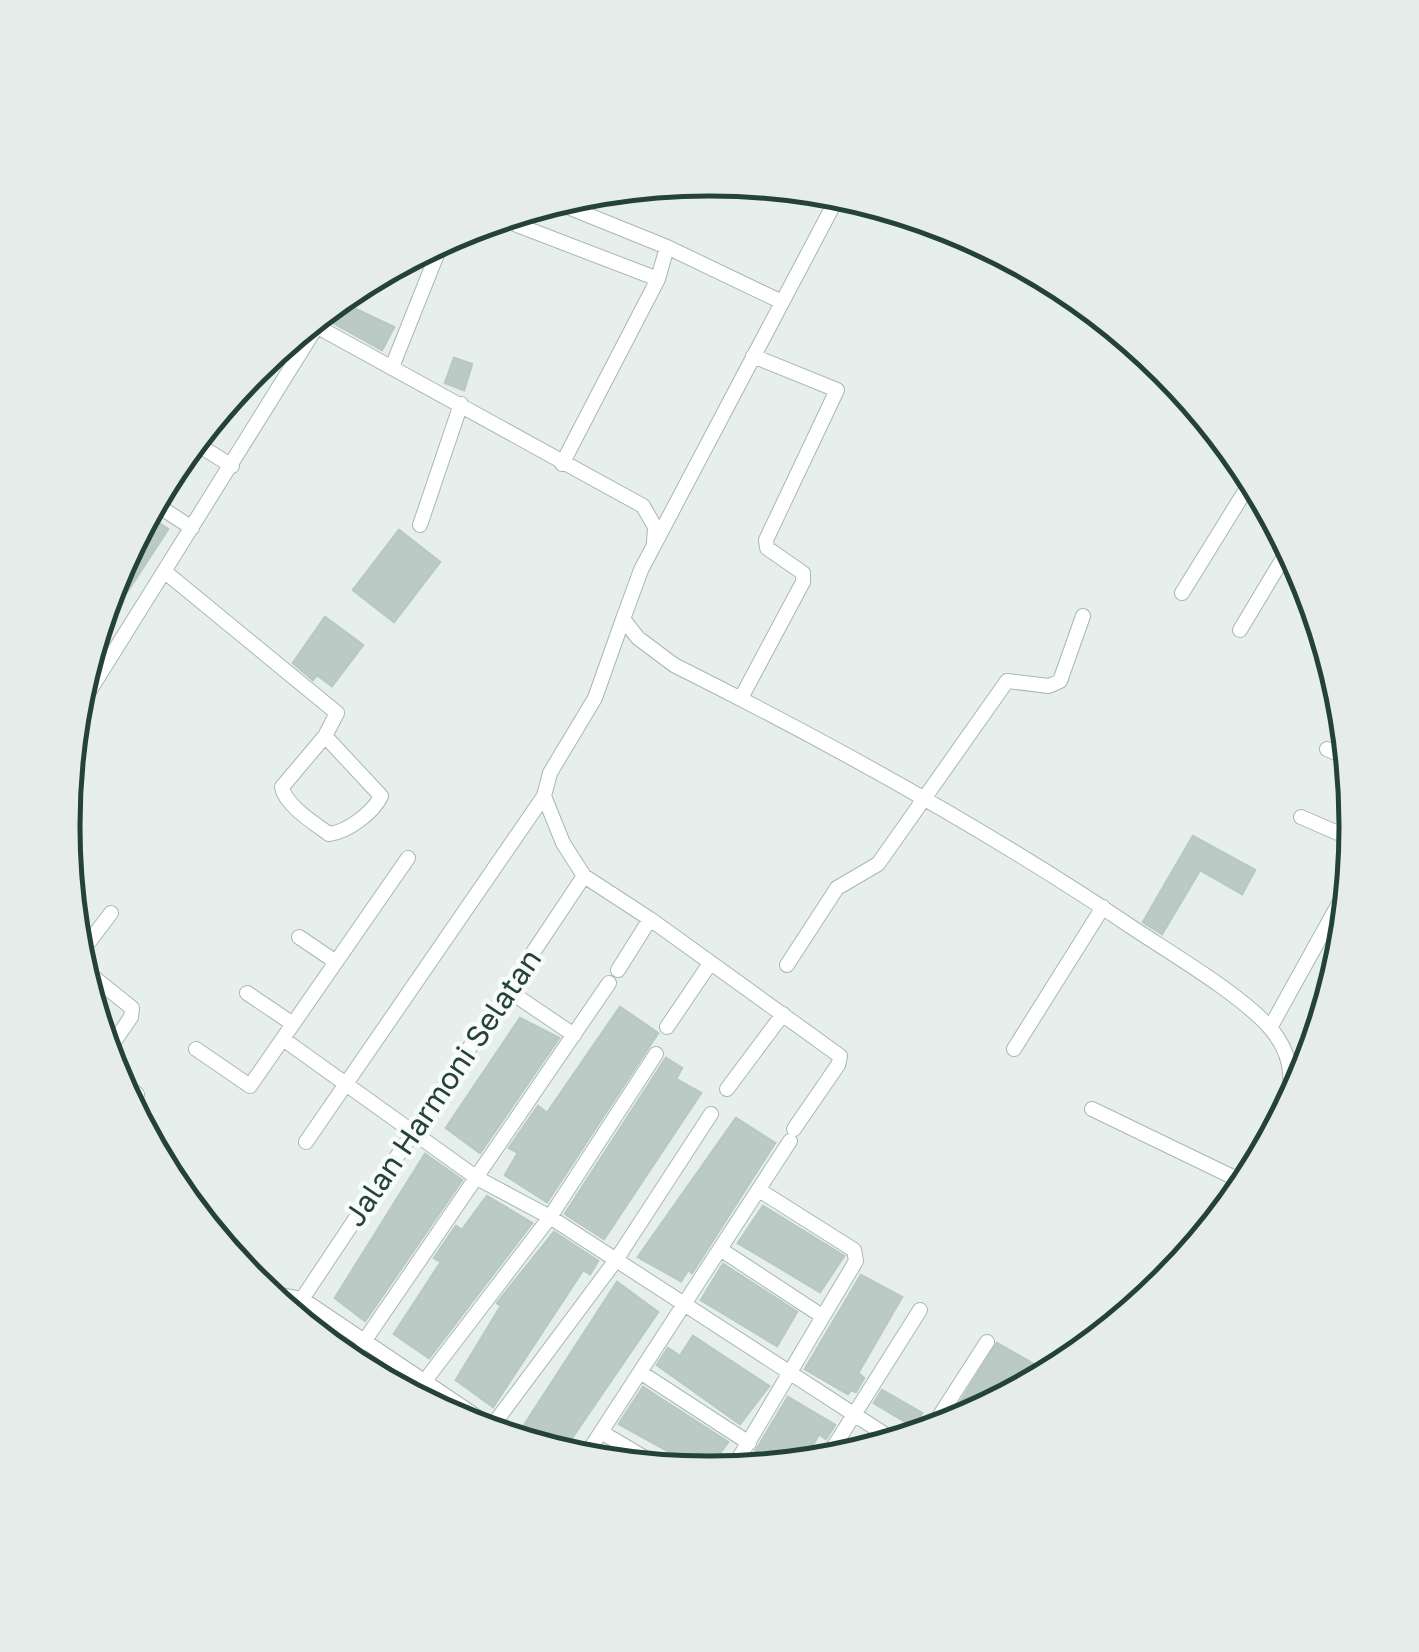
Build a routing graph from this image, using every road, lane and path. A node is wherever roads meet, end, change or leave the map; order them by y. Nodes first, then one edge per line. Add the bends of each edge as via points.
1 (831, 209) edge
2 (578, 211) edge
3 (519, 226) edge
4 (668, 247) junction
5 (435, 259) edge
6 (658, 279) junction
7 (782, 302) junction
8 (323, 330) edge
9 (305, 344) edge
10 (753, 356) junction
11 (392, 366) junction
12 (461, 404) junction
13 (205, 449) edge
14 (562, 464) junction
15 (232, 466) junction
16 (1244, 493) edge
17 (165, 510) edge
18 (420, 525) dead end
19 (192, 528) junction
20 (653, 547) junction
21 (1281, 563) edge
22 (164, 571) junction
23 (1182, 594) dead end
24 (1082, 616) dead end
25 (623, 619) junction
26 (1240, 630) dead end
27 (98, 678) edge
28 (740, 698) junction
29 (325, 736) junction
30 (1327, 749) dead end
31 (1335, 753) edge
32 (544, 796) junction
33 (928, 796) junction
34 (1301, 818) dead end
35 (1339, 834) edge
36 (408, 858) dead end
37 (584, 876) junction
38 (1102, 907) junction
39 (111, 912) dead end
40 (1333, 914) edge
41 (650, 918) junction
42 (299, 937) dead end
43 (90, 940) edge
44 (336, 962) junction
45 (709, 965) junction
46 (787, 965) dead end
47 (99, 982) edge
48 (509, 991) junction
49 (247, 993) dead end
50 (783, 1014) junction
51 (293, 1024) junction
52 (667, 1027) dead end
53 (1270, 1028) junction
54 (574, 1035) junction
55 (117, 1038) edge
56 (283, 1039) junction
57 (196, 1048) dead end
58 (1014, 1049) dead end
59 (656, 1054) dead end
60 (1291, 1062) joint
61 (1291, 1067) edge
62 (347, 1084) junction
63 (728, 1090) dead end
64 (1092, 1110) dead end
65 (710, 1114) dead end
66 (412, 1131) junction
67 (306, 1142) dead end
68 (477, 1178) junction
69 (1232, 1178) edge
70 (759, 1190) junction
71 (550, 1217) junction
72 (720, 1249) junction
73 (616, 1260) junction
74 (292, 1297) edge
75 (302, 1299) junction
76 (684, 1304) junction
77 (920, 1310) dead end
78 (822, 1316) junction
79 (363, 1342) junction
80 (988, 1342) dead end
81 (640, 1372) junction
82 (790, 1373) junction
83 (424, 1382) junction
84 (449, 1399) edge
85 (943, 1411) edge
86 (852, 1418) junction
87 (498, 1419) edge
88 (601, 1432) junction
89 (879, 1432) edge
90 (837, 1442) edge
91 (593, 1444) edge
92 (749, 1444) junction
93 (632, 1451) edge
94 (742, 1454) edge

1 - 7 street
2 - 4 street
3 - 6 street
4 - 6 street
4 - 7 street
5 - 11 street
6 - 14 street
7 - 10 street
8 - 11 street
9 - 15 street
10 - 20 street
10 - 28 street via 837,390 766,540 767,548 802,573 803,582
11 - 12 street
12 - 14 street
12 - 18 street
13 - 15 street
14 - 20 street via 643,506 654,528
15 - 19 street
16 - 23 street
17 - 19 street
19 - 22 street
20 - 25 street
21 - 26 street
22 - 27 street
22 - 29 street via 337,713
24 - 33 street via 1060,681 1007,681
25 - 28 street via 654,652
25 - 32 street via 595,698 550,773
28 - 33 street
29 - 29 street via 286,778 283,794 329,834 340,833 381,796
30 - 31 street
32 - 37 street
32 - 62 street
33 - 38 street
33 - 46 street via 878,864 837,888
34 - 35 street
36 - 44 street
37 - 41 street
37 - 48 street, Jalan Harmoni Selatan
38 - 53 street
38 - 58 street
39 - 43 street
40 - 53 street
41 - 45 street
41 - 54 street
42 - 44 street
44 - 51 street
45 - 50 street
45 - 52 street
47 - 55 street via 132,1008
48 - 54 street
48 - 66 street, Jalan Harmoni Selatan
49 - 51 street
50 - 63 street
50 - 70 street via 840,1056
51 - 56 street
53 - 60 street
54 - 68 street
56 - 57 street via 250,1086
56 - 62 street
59 - 71 street
60 - 61 street
62 - 66 street
62 - 67 street
64 - 69 street
65 - 73 street
66 - 68 street
66 - 75 street, Jalan Harmoni Selatan
68 - 71 street
68 - 79 street
70 - 72 street
70 - 78 street via 854,1250 854,1266
71 - 73 street
71 - 83 street
72 - 76 street
72 - 78 street
73 - 76 street
73 - 87 street
74 - 75 street
75 - 79 street
76 - 81 street
76 - 82 street
77 - 86 street
78 - 82 street
79 - 83 street
80 - 85 street
81 - 88 street
81 - 92 street
82 - 86 street
82 - 92 street
83 - 84 street
86 - 89 street
86 - 90 street
88 - 91 street
88 - 93 street
92 - 94 street

